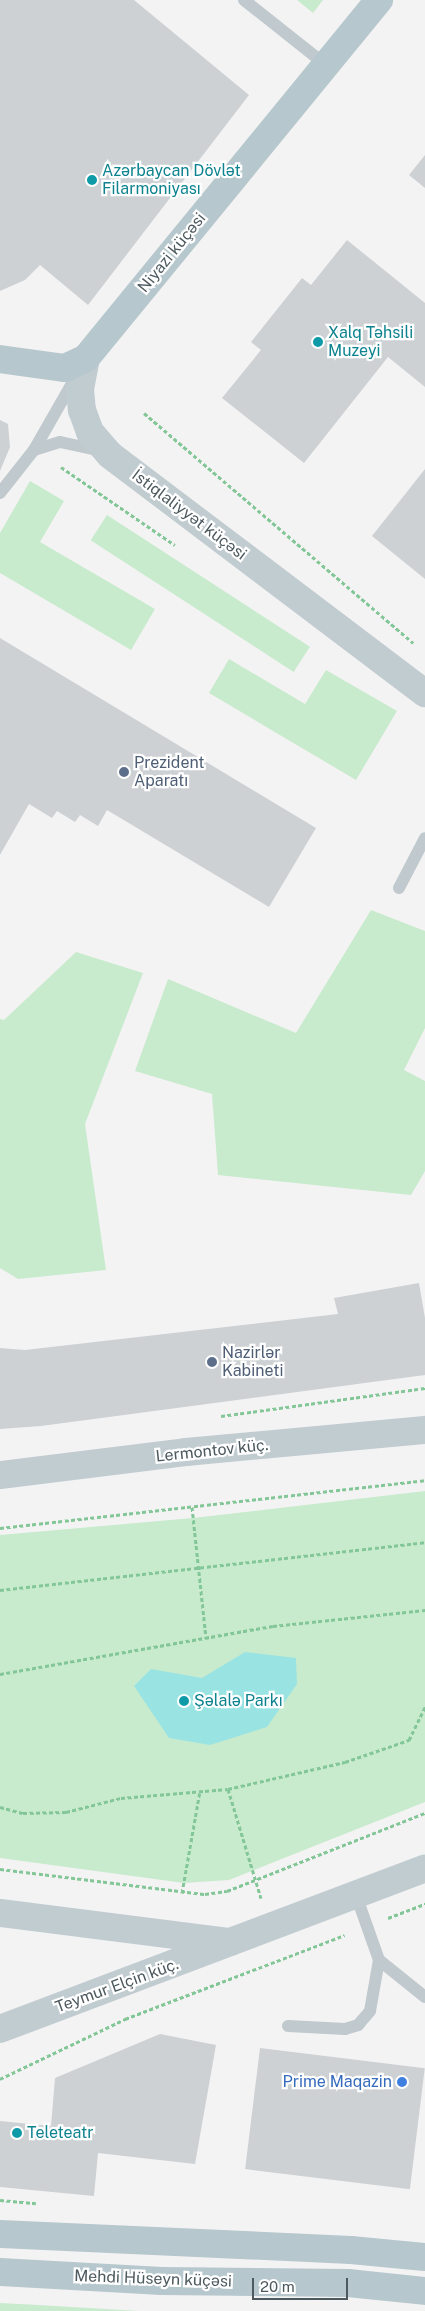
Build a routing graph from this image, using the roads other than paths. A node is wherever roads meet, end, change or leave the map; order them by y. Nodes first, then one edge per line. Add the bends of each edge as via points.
1 (244, 0) edge
2 (378, 0) edge
3 (326, 65) junction
4 (86, 358) junction
5 (0, 359) edge
6 (34, 450) junction
7 (110, 455) junction
8 (0, 493) edge
9 (422, 686) edge
10 (425, 838) edge
11 (399, 888) dead end
12 (425, 1430) edge
13 (0, 1475) edge
14 (425, 1868) edge
15 (356, 1895) junction
16 (0, 1913) edge
17 (234, 1942) junction
18 (379, 1960) junction
19 (425, 1997) edge
20 (288, 2026) dead end
21 (0, 2029) edge
22 (0, 2234) edge
23 (425, 2257) edge
24 (0, 2272) edge
25 (425, 2291) edge

1 - 3 lane
2 - 3 main road, Niyazi küçəsi
3 - 4 main road, Niyazi küçəsi
4 - 5 main road via 65,368
4 - 6 lane, Niyazi küçəsi
4 - 7 main road, İstiqlaliyyət küçəsi via 80,389 82,410 90,432
6 - 7 lane via 60,442 83,445
6 - 8 lane, Niyazi küçəsi
7 - 9 main road, İstiqlaliyyət küçəsi
10 - 11 lane
12 - 13 main road, Lermontov küç. via 186,1452
14 - 15 main road
15 - 17 main road, Teymur Elçin küç.
15 - 18 lane
16 - 17 main road
17 - 21 main road, Teymur Elçin küç.
18 - 19 lane
18 - 20 lane via 370,2011 358,2025 345,2029
22 - 23 main road via 350,2250
24 - 25 main road, Mehdi Hüseyn küçəsi via 162,2281 348,2283

